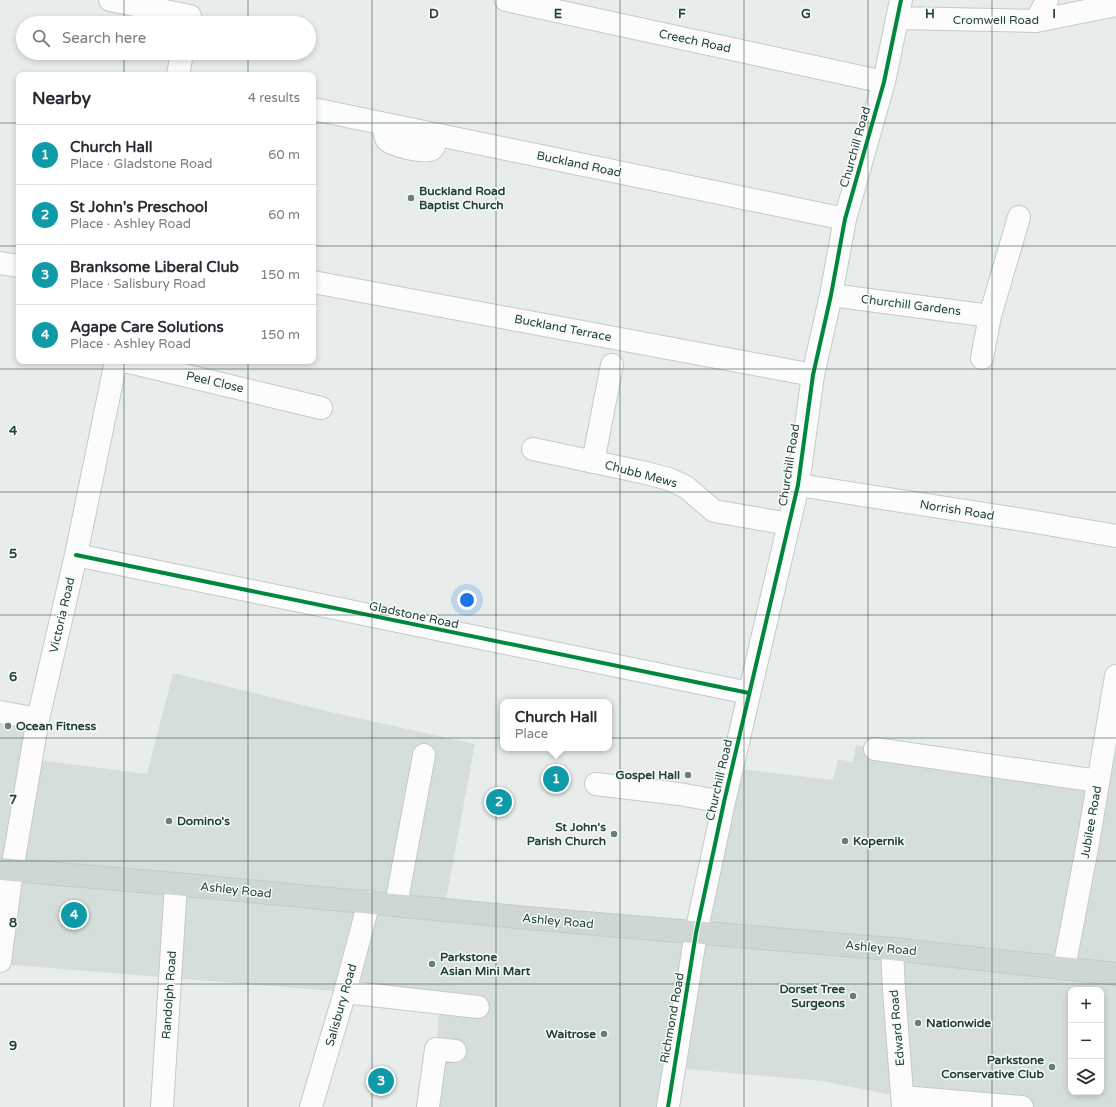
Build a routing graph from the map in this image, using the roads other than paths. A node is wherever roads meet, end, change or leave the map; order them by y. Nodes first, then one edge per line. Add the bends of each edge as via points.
1 (110, 0) edge
2 (506, 0) edge
3 (1047, 0) edge
4 (1116, 5) edge
5 (899, 9) edge
6 (190, 13) edge
7 (1036, 22) junction
8 (181, 60) edge
9 (179, 72) edge
10 (884, 82) junction
11 (316, 111) edge
12 (1019, 217) dead end
13 (845, 219) junction
14 (0, 263) edge
15 (16, 266) edge
16 (316, 283) edge
17 (831, 295) junction
18 (990, 316) junction
19 (982, 358) dead end
20 (115, 364) edge
21 (139, 364) edge
22 (612, 365) dead end
23 (812, 375) junction
24 (311, 400) dead end
25 (533, 449) dead end
26 (593, 462) junction
27 (798, 485) junction
28 (789, 524) junction
29 (1116, 536) edge
30 (76, 555) junction
31 (1116, 676) edge
32 (749, 693) junction
33 (0, 712) edge
34 (38, 719) junction
35 (875, 749) dead end
36 (424, 754) dead end
37 (1098, 781) junction
38 (596, 784) dead end
39 (724, 802) junction
40 (6, 870) edge
41 (176, 884) junction
42 (369, 902) junction
43 (396, 905) junction
44 (696, 933) junction
45 (892, 949) junction
46 (0, 961) edge
47 (1064, 968) junction
48 (1116, 974) edge
49 (345, 992) junction
50 (478, 1007) dead end
51 (455, 1051) dead end
52 (903, 1102) edge
53 (162, 1107) edge
54 (311, 1107) edge
55 (428, 1107) edge
56 (668, 1107) edge
57 (1022, 1107) edge

1 - 6 street
2 - 10 street, Creech Road
3 - 7 street
4 - 7 street, Cromwell Road
5 - 7 street, Cromwell Road
5 - 10 street, Churchill Road
8 - 9 street
10 - 13 street, Churchill Road
11 - 13 street, Buckland Road
12 - 18 street
13 - 17 street, Churchill Road
14 - 15 street
16 - 23 street, Buckland Terrace
17 - 18 street, Churchill Gardens
17 - 23 street, Churchill Road
18 - 19 street
20 - 30 street, Victoria Road
21 - 24 street, Peel Close
22 - 26 street
23 - 27 street, Churchill Road
25 - 26 street, Chubb Mews
26 - 28 street, Chubb Mews via 668,479 686,486 714,511
27 - 28 street, Churchill Road
27 - 29 street, Norrish Road
28 - 32 street, Churchill Road
30 - 32 street, Gladstone Road
30 - 34 street, Victoria Road
31 - 37 street, Jubilee Road
32 - 39 street, Churchill Road
33 - 34 street
34 - 40 street, Victoria Road
35 - 37 street
36 - 43 street
37 - 47 street, Jubilee Road
38 - 39 street
39 - 44 street, Churchill Road
40 - 41 main road, Ashley Road
40 - 46 street, Victoria Road
41 - 42 main road, Ashley Road
41 - 53 street, Randolph Road
42 - 43 main road, Ashley Road
42 - 49 street, Salisbury Road
43 - 44 main road, Ashley Road
44 - 45 main road, Ashley Road
44 - 56 street, Richmond Road
45 - 47 main road, Ashley Road
45 - 52 street, Edward Road
47 - 48 main road, Ashley Road
49 - 50 street
49 - 54 street, Salisbury Road
51 - 55 street via 436,1049
52 - 57 street

